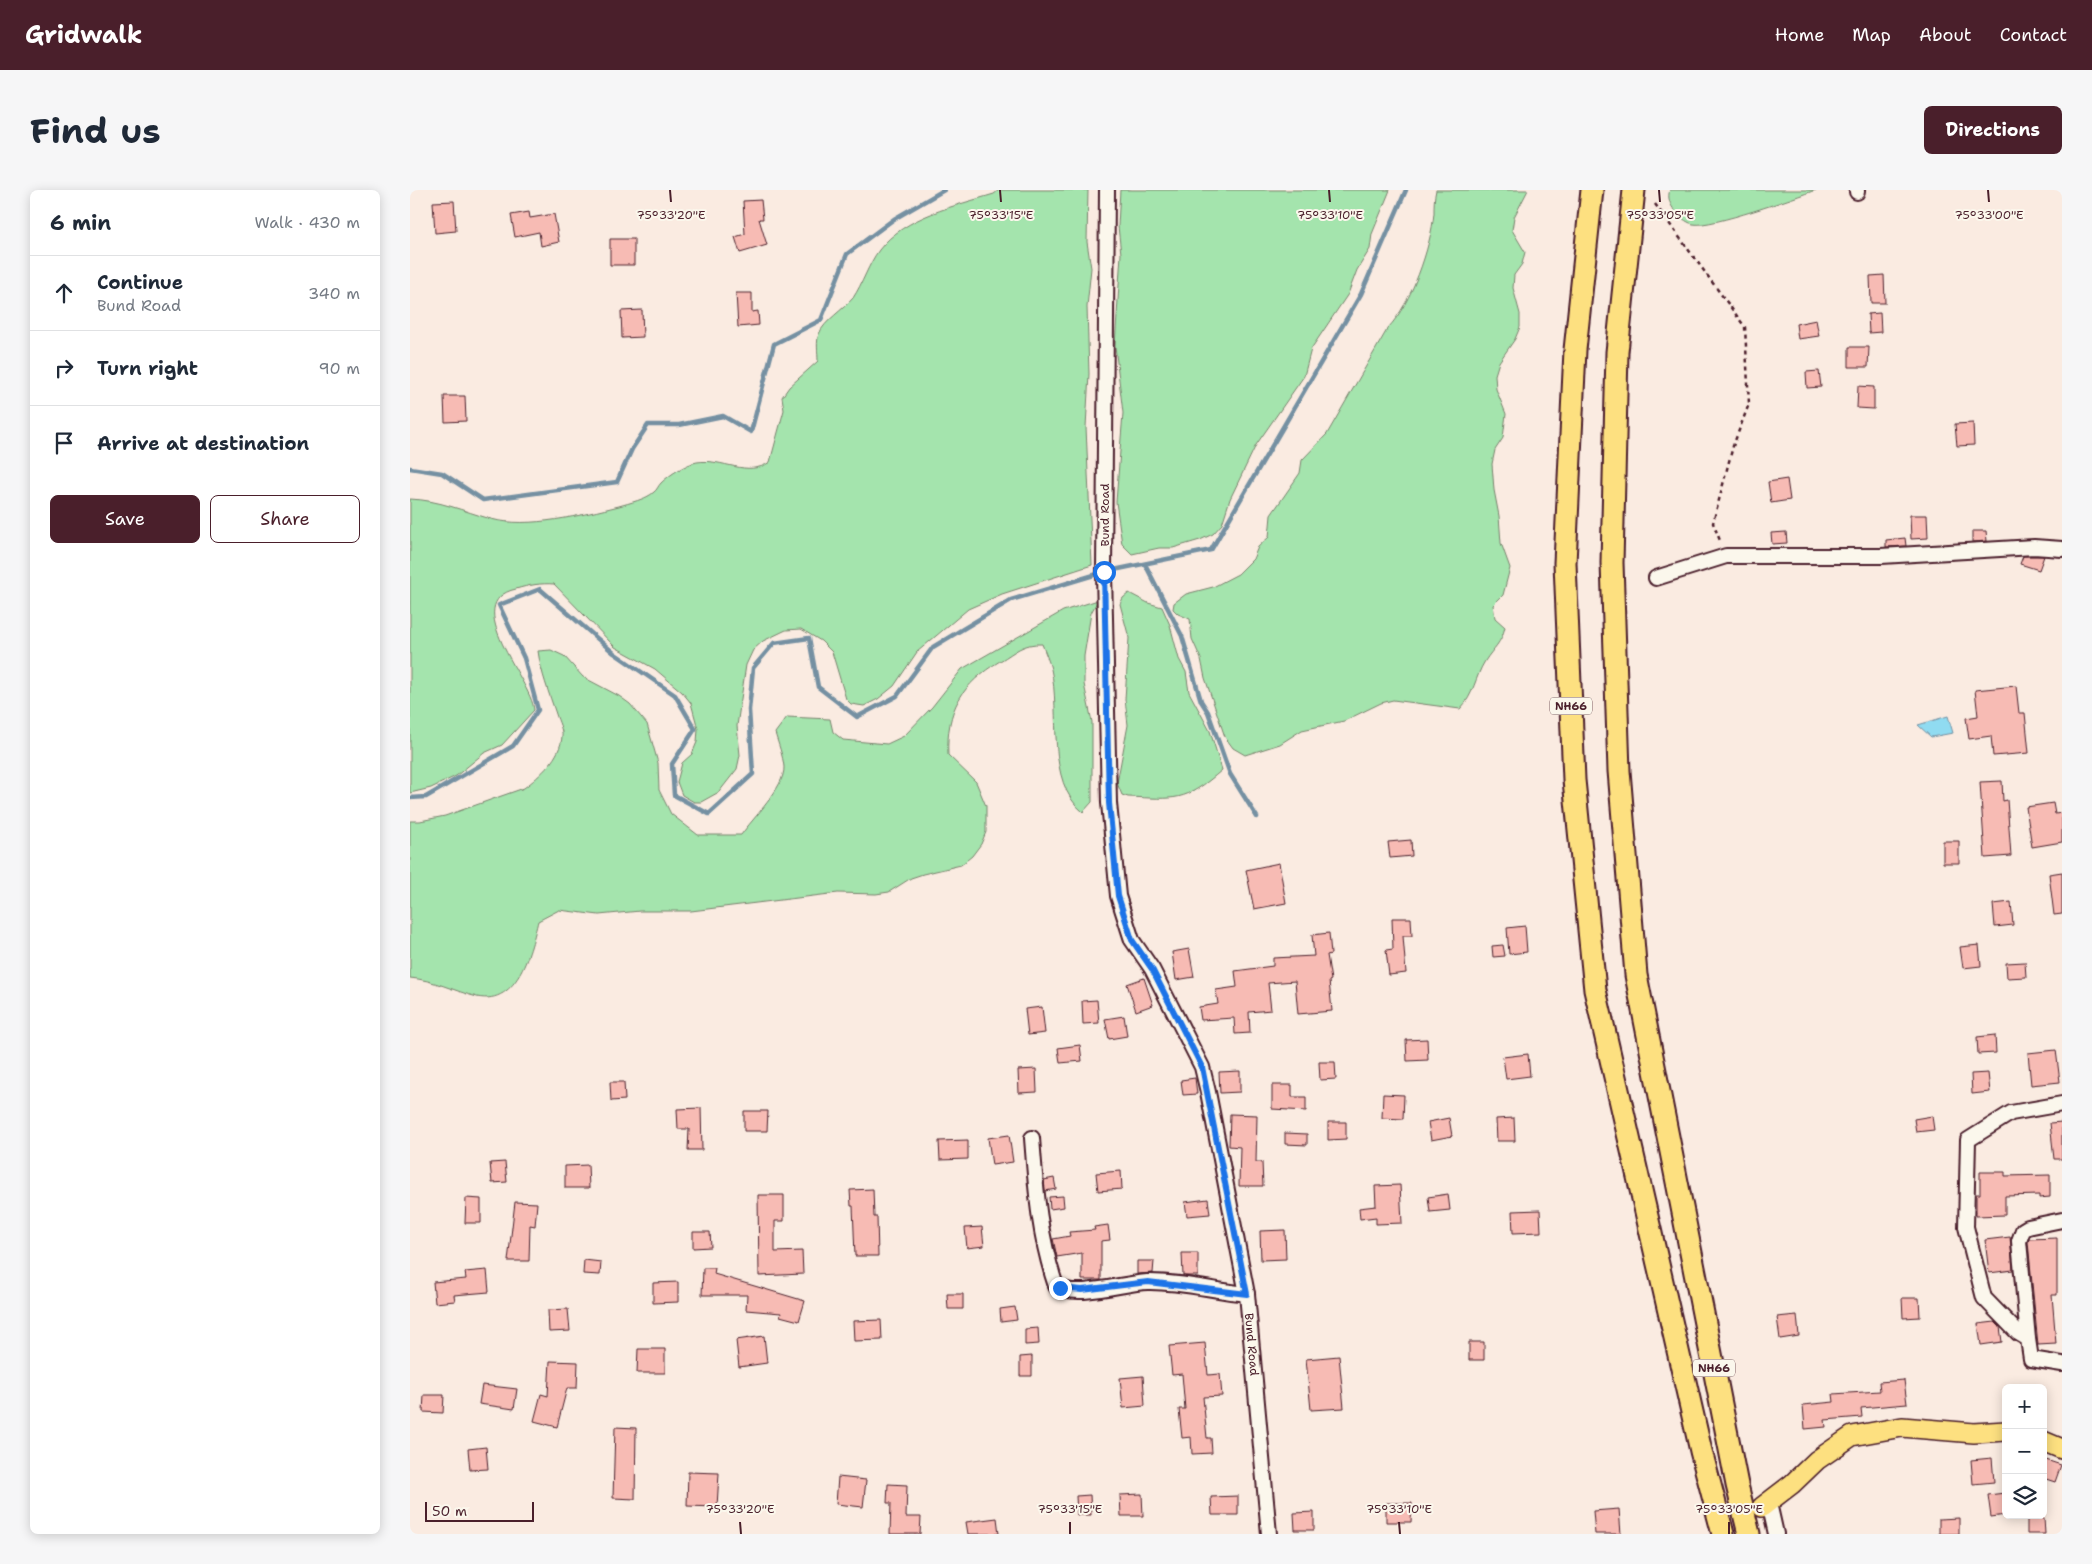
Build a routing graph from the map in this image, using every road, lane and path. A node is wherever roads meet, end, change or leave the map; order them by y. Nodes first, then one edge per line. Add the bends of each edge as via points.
1 (1107, 190) edge
2 (1592, 190) edge
3 (1634, 190) edge
4 (1655, 204) dead end
5 (2062, 548) edge
6 (1726, 556) junction
7 (1656, 578) dead end
8 (2062, 1104) edge
9 (1032, 1138) dead end
10 (2062, 1220) edge
11 (1247, 1294) junction
12 (2028, 1339) junction
13 (2062, 1364) edge
14 (2002, 1431) edge
15 (2047, 1443) edge
16 (2062, 1449) edge
17 (1766, 1505) joint
18 (1269, 1534) edge
19 (1723, 1534) edge
20 (1749, 1534) edge
21 (1776, 1534) edge

1 - 11 street, Bund Road via 1104,572 1109,803 1118,896 1132,940 1152,969 1202,1067
2 - 19 highway, NH66 via 1575,350 1565,563 1574,780 1595,990
3 - 20 highway, NH66 via 1617,352 1612,544 1619,771 1636,975
4 - 6 path via 1745,327 1749,404 1733,446 1713,523
5 - 6 street via 1881,556
6 - 7 street
8 - 12 street via 2011,1113 1968,1140 1966,1227 1984,1298 2018,1334
9 - 11 street via 1038,1215 1046,1257 1056,1286 1082,1290 1148,1282
10 - 12 street via 2028,1227 2019,1242
11 - 18 street, Bund Road
12 - 13 street via 2031,1358
14 - 17 main road via 1902,1427 1852,1436 1817,1460
15 - 16 main road
17 - 21 street

